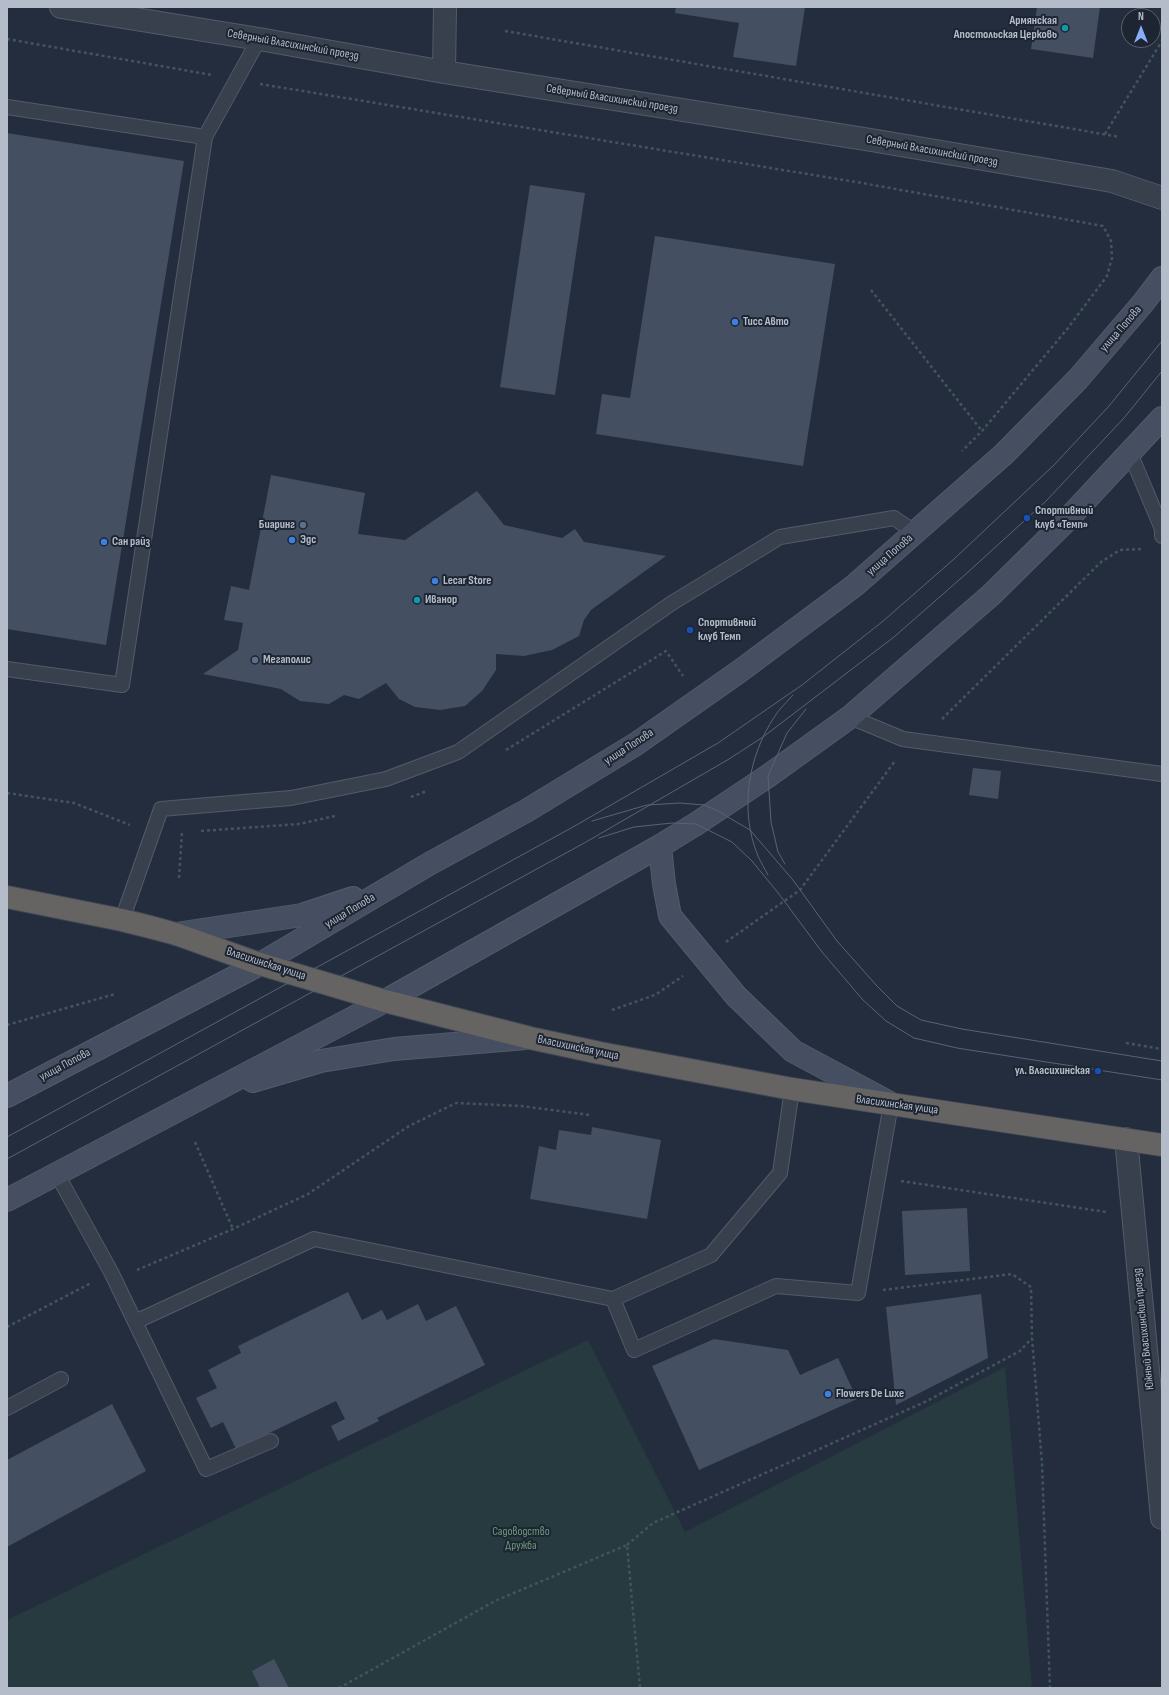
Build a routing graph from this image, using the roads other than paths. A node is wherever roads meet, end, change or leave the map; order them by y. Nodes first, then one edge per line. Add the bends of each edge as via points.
1 (61, 7) edge
2 (445, 7) edge
3 (259, 39) junction
4 (444, 72) junction
5 (7, 107) edge
6 (205, 137) junction
7 (1162, 198) edge
8 (1162, 278) edge
9 (1162, 418) edge
10 (1130, 453) junction
11 (1162, 529) edge
12 (916, 532) junction
13 (1162, 536) edge
14 (7, 669) edge
15 (850, 717) junction
16 (1162, 774) edge
17 (660, 846) junction
18 (430, 864) junction
19 (7, 897) edge
20 (122, 920) junction
21 (176, 934) junction
22 (260, 964) junction
23 (385, 1001) junction
24 (530, 1038) junction
25 (792, 1089) junction
26 (7, 1096) edge
27 (204, 1096) junction
28 (891, 1104) junction
29 (1126, 1139) junction
30 (1162, 1145) edge
31 (57, 1174) junction
32 (7, 1200) edge
33 (613, 1299) junction
34 (135, 1322) junction
35 (61, 1379) dead end
36 (7, 1408) edge
37 (271, 1441) dead end
38 (1162, 1518) edge

1 - 3 street, Северный Власихинский проезд
2 - 4 street
3 - 4 street, Северный Власихинский проезд
3 - 6 lane
4 - 7 street, Северный Власихинский проезд via 1112,181
5 - 6 lane
6 - 14 lane via 122,685
8 - 12 main road, улица Попова via 1078,380 1004,454
9 - 10 main road
10 - 11 lane
10 - 15 main road via 991,595
11 - 13 lane
12 - 18 main road, улица Попова via 854,586 636,744 526,811
12 - 20 lane via 894,518 780,537 672,603 458,752 386,779 291,798 161,809
15 - 16 lane via 903,739
15 - 17 main road via 768,776
17 - 23 main road
17 - 28 main road via 670,916 736,996 793,1051
18 - 21 main road via 349,900 302,915
18 - 22 main road, улица Попова
19 - 20 highway, Власихинская улица
20 - 21 highway, Власихинская улица
21 - 22 highway, Власихинская улица
22 - 23 highway, Власихинская улица
22 - 26 main road, улица Попова
23 - 24 highway, Власихинская улица
23 - 27 main road
24 - 25 highway, Власихинская улица
24 - 27 main road via 394,1049 321,1061
25 - 28 highway, Власихинская улица
25 - 33 lane via 780,1173 711,1255
27 - 31 main road
28 - 29 highway, Власихинская улица
28 - 33 lane via 858,1293 776,1286 634,1350
29 - 30 highway, Власихинская улица
29 - 38 street, Южный Власихинский проезд
31 - 32 main road
31 - 34 lane via 111,1272
33 - 34 lane via 314,1239
34 - 37 lane via 206,1469
35 - 36 lane

